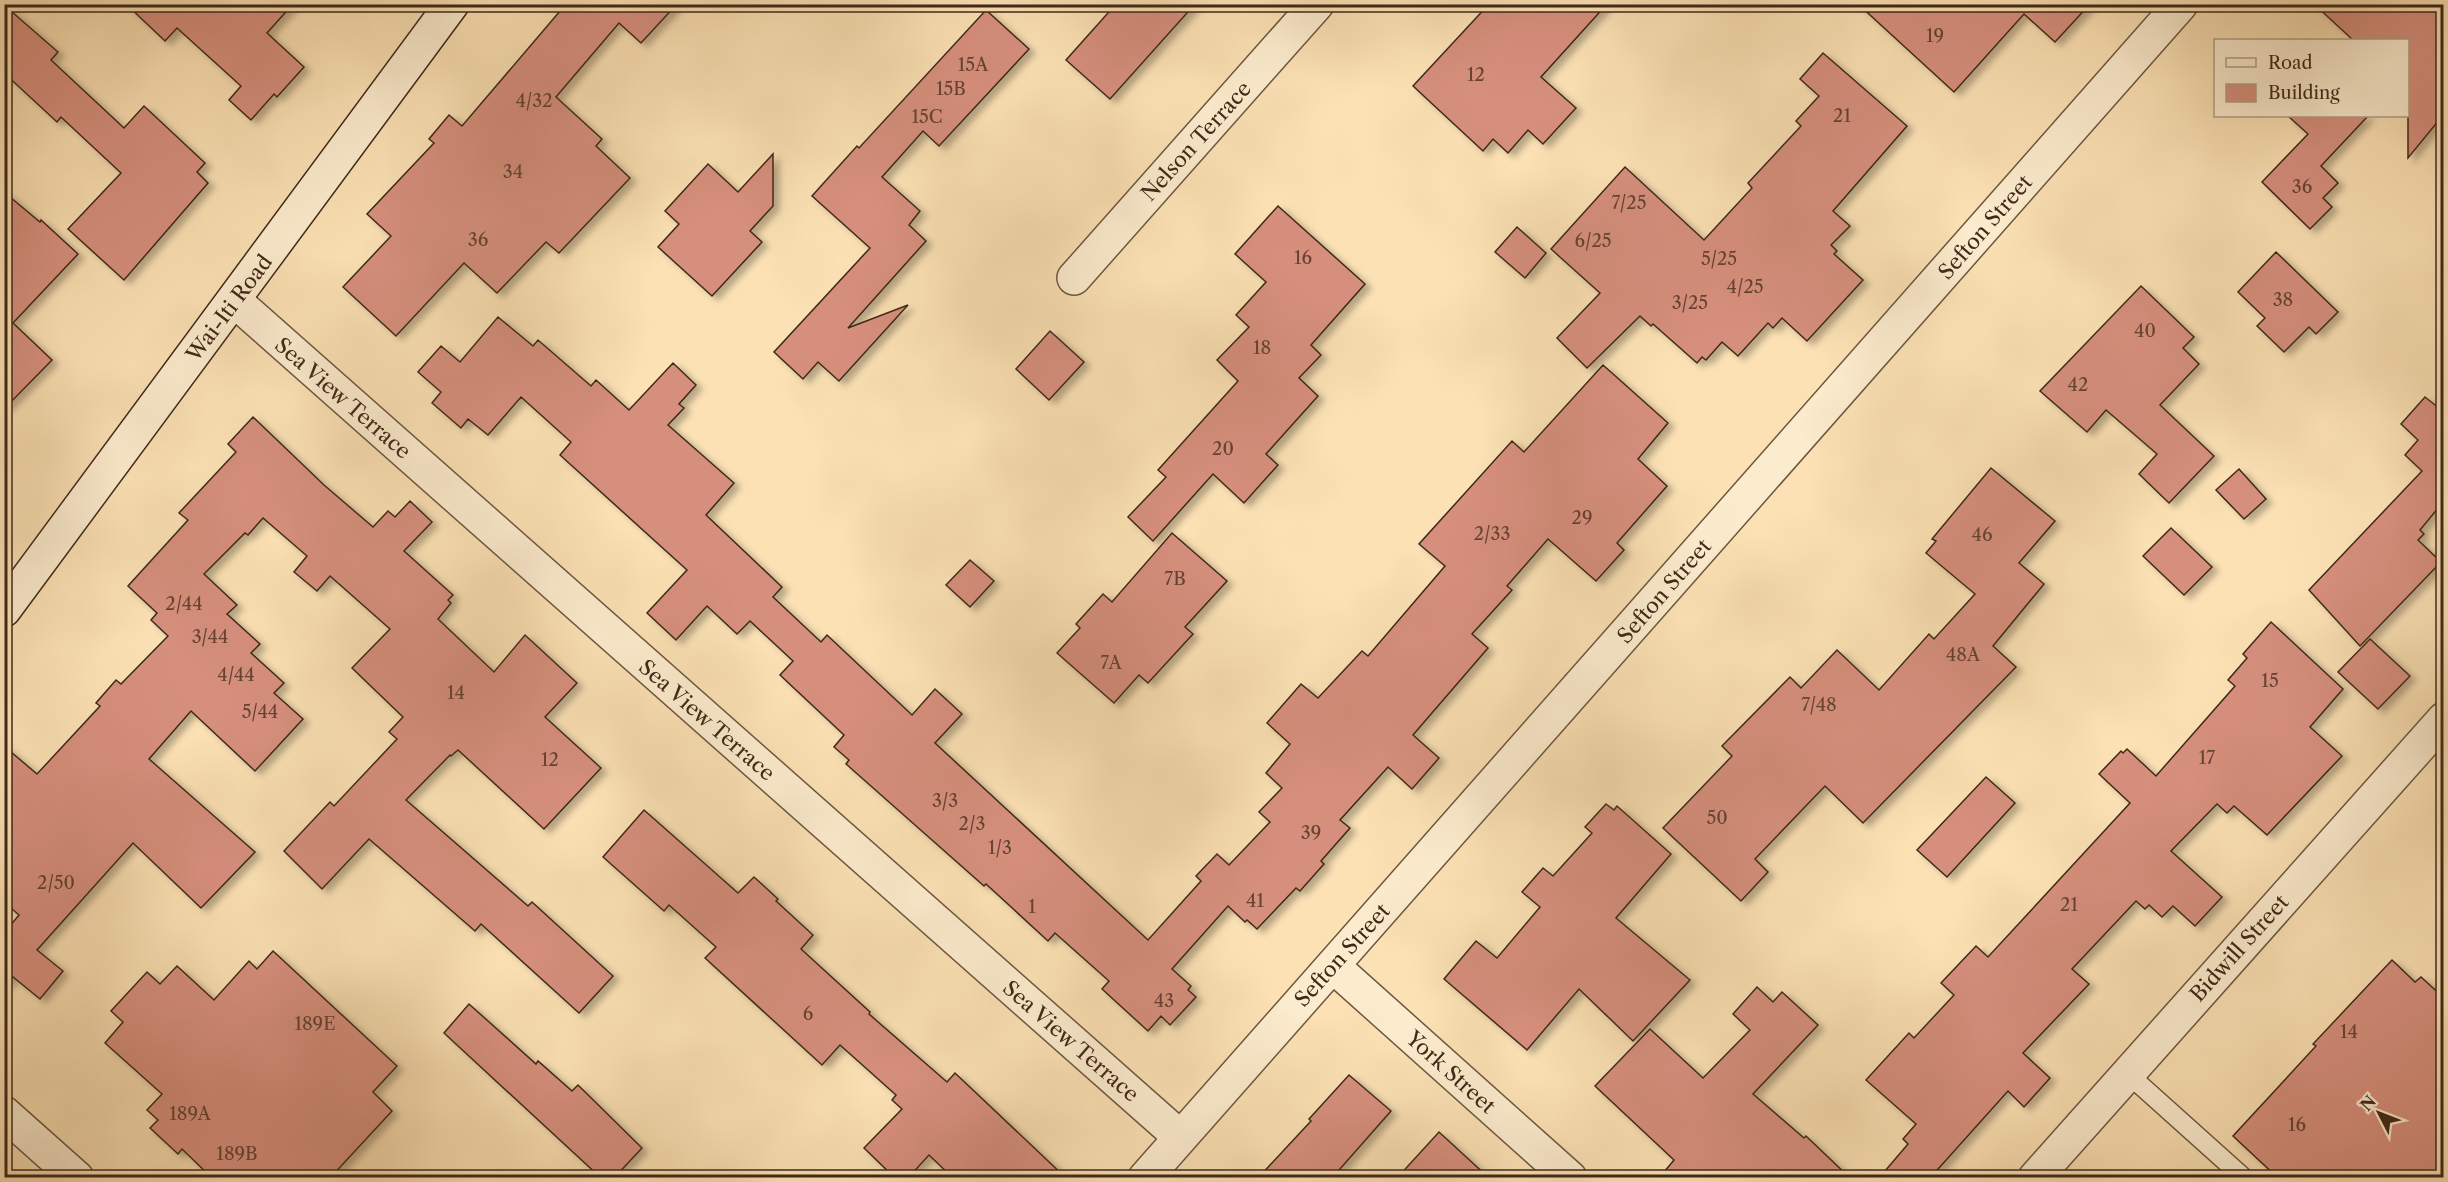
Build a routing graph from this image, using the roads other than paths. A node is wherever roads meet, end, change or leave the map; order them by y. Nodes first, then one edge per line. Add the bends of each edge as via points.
1 (452, 4) edge
2 (1317, 4) edge
3 (2181, 4) edge
4 (1074, 278) dead end
5 (235, 301) junction
6 (4, 610) edge
7 (2444, 719) edge
8 (1333, 966) junction
9 (2127, 1073) junction
10 (4, 1113) edge
11 (1180, 1137) junction
12 (77, 1178) edge
13 (1145, 1178) edge
14 (1570, 1178) edge
15 (2035, 1178) edge
16 (2244, 1178) edge

1 - 5 street, Wai-Iti Road
2 - 4 street, Nelson Terrace
3 - 8 street, Sefton Street
5 - 6 street, Wai-Iti Road
5 - 11 street, Sea View Terrace
7 - 9 street, Bidwill Street
8 - 11 street, Sefton Street
8 - 14 street, York Street
9 - 15 street, Bidwill Street
9 - 16 lane
10 - 12 street
11 - 13 street, Sefton Street

